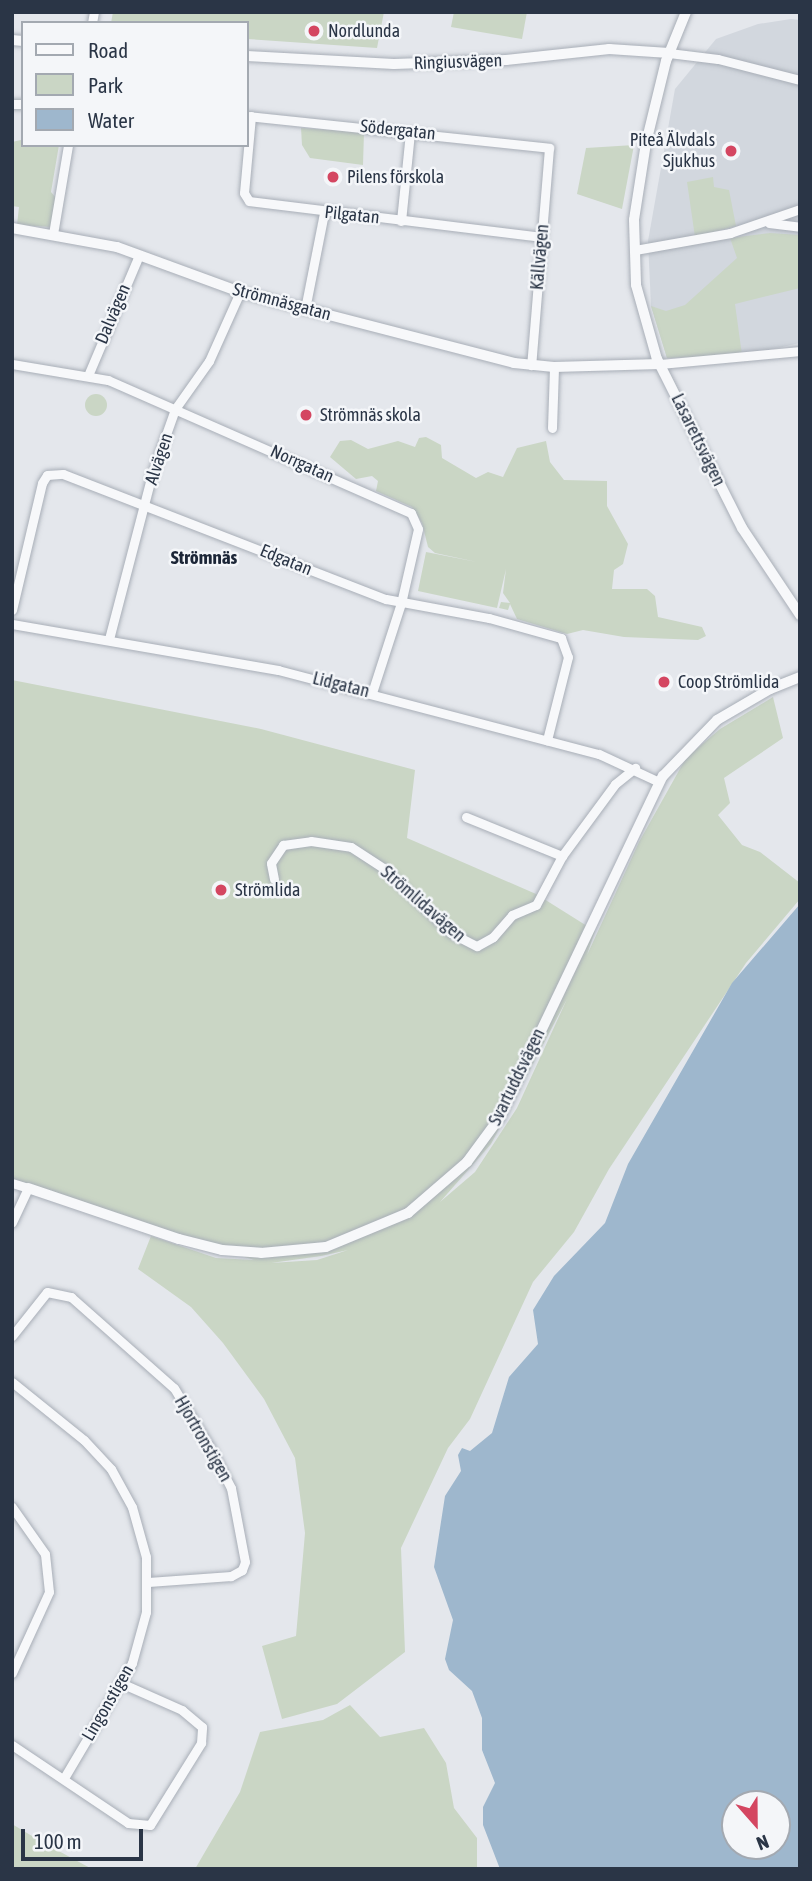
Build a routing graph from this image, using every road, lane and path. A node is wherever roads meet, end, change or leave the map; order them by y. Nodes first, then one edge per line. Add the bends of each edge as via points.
1 (683, 16) edge
2 (668, 53) junction
3 (248, 55) edge
4 (800, 80) edge
5 (249, 116) edge
6 (410, 132) junction
7 (68, 147) edge
8 (247, 147) edge
9 (549, 148) joint
10 (800, 209) edge
11 (324, 213) junction
12 (401, 221) junction
13 (767, 223) junction
14 (800, 227) edge
15 (12, 228) edge
16 (53, 234) junction
17 (542, 237) junction
18 (635, 250) junction
19 (139, 254) junction
20 (240, 292) junction
21 (305, 309) junction
22 (800, 351) edge
23 (12, 364) edge
24 (660, 364) junction
25 (531, 365) junction
26 (554, 367) junction
27 (89, 373) junction
28 (175, 409) junction
29 (552, 428) dead end
30 (145, 504) junction
31 (401, 603) junction
32 (12, 610) edge
33 (800, 615) edge
34 (12, 624) edge
35 (109, 639) junction
36 (800, 677) edge
37 (372, 693) junction
38 (547, 740) junction
39 (635, 768) junction
40 (659, 782) junction
41 (466, 817) dead end
42 (562, 856) junction
43 (274, 879) dead end
44 (12, 1182) edge
45 (28, 1188) junction
46 (12, 1222) edge
47 (12, 1336) edge
48 (12, 1382) edge
49 (12, 1507) edge
50 (148, 1582) junction
51 (12, 1673) edge
52 (123, 1684) junction
53 (12, 1745) edge
54 (64, 1778) junction

1 - 2 street, Lasarettsvägen
2 - 3 street, Ringiusvägen via 609,49 506,60 394,64
2 - 4 street via 719,59
2 - 18 street, Lasarettsvägen via 640,178
5 - 6 street, Södergatan
6 - 9 street, Södergatan
6 - 12 street
7 - 16 street
8 - 11 street, Pilgatan via 244,193 248,201
9 - 17 street, Källvägen
10 - 13 street
11 - 12 street, Pilgatan
11 - 21 street
12 - 17 street, Pilgatan
13 - 14 street
13 - 18 street via 687,243
15 - 16 street, Strömnäsgatan
16 - 19 street, Strömnäsgatan
17 - 25 street, Källvägen
18 - 24 street, Lasarettsvägen via 639,301
19 - 20 street, Strömnäsgatan
19 - 27 street, Dalvägen
20 - 21 street, Strömnäsgatan
20 - 28 street, Alvägen via 209,361
21 - 25 street, Strömnäsgatan
22 - 24 street, Strömnäsgatan
23 - 27 street, Norrgatan
24 - 26 street, Strömnäsgatan
24 - 33 street, Lasarettsvägen via 746,535
25 - 26 street, Strömnäsgatan
26 - 29 street
27 - 28 street, Norrgatan
28 - 30 street, Alvägen
28 - 31 street, Norrgatan via 411,513 418,529
30 - 31 street, Edgatan
30 - 32 street, Edgatan via 63,474 47,475
30 - 35 street, Alvägen
31 - 37 street, Norrgatan
31 - 38 street, Edgatan via 489,618 567,643 568,657
34 - 35 street, Lidgatan
35 - 37 street, Lidgatan via 223,657
36 - 40 street, Svartuddsvägen via 717,720 677,757
37 - 38 street, Lidgatan
38 - 39 street, Lidgatan
39 - 40 street, Lidgatan
39 - 42 street, Strömlidavägen via 615,784
40 - 45 street, Svartuddsvägen via 500,1117 459,1171 408,1213 326,1247 261,1253 222,1250 179,1239
41 - 42 street
42 - 43 street, Strömlidavägen via 536,905 512,915 493,937 477,946 451,933 383,868 351,847 310,841 283,845 271,863
44 - 45 street, Svartuddsvägen
45 - 46 street
47 - 50 street, Hjortronstigen via 47,1292 71,1297 174,1388 211,1448 231,1488 245,1562 242,1570 231,1576
48 - 50 street, Lingonstigen via 84,1440 111,1469 141,1532
49 - 51 street via 45,1554 49,1592
50 - 52 street, Lingonstigen via 140,1640
52 - 54 street, Lingonstigen
52 - 54 street via 182,1710 202,1727 201,1743 159,1816 150,1825 128,1823
53 - 54 street

